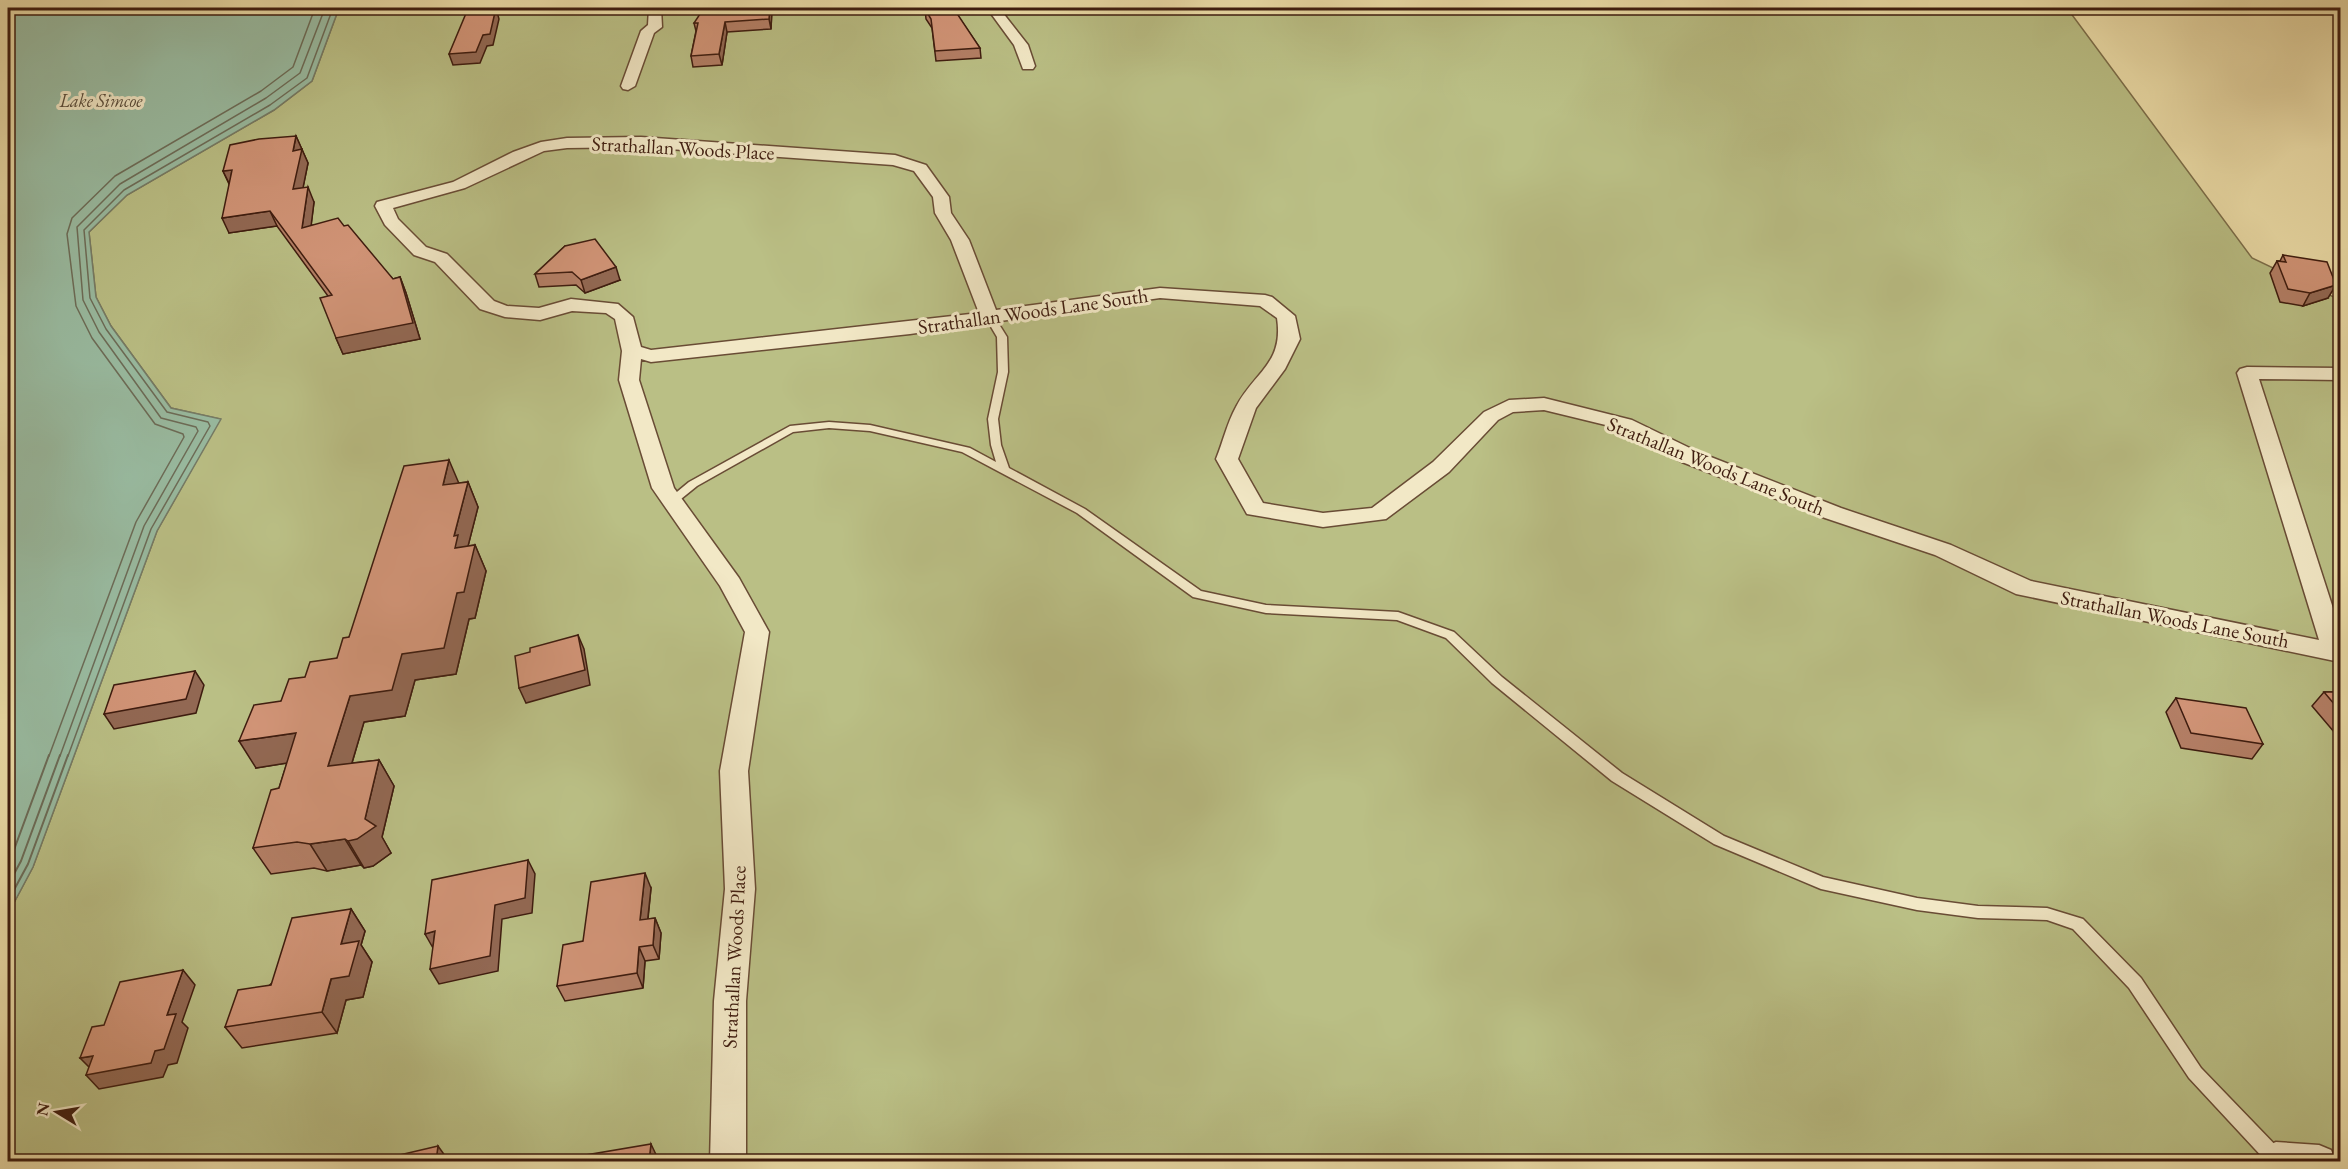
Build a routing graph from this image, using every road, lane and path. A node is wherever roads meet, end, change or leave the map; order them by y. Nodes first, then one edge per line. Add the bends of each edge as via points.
1 (655, 8) edge
2 (993, 8) edge
3 (1028, 66) dead end
4 (628, 86) dead end
5 (989, 315) junction
6 (632, 351) junction
7 (2340, 374) edge
8 (1004, 470) junction
9 (672, 501) junction
10 (2276, 1160) edge
11 (728, 1161) edge
12 (2319, 1161) edge

1 - 4 street via 655,27 648,31
2 - 3 street via 1021,45
5 - 6 street, Strathallan Woods Lane South via 910,328 651,356
5 - 6 street, Strathallan Woods Place via 960,240 943,213 942,197 920,168 895,160 631,141 567,143 519,155 459,185 383,206 391,221 420,250 441,258 487,305 540,314 570,305 611,308 624,317
5 - 7 street, Strathallan Woods Lane South via 1160,293 1265,301 1286,316 1290,339 1275,369 1246,407 1227,459 1255,508 1323,520 1378,514 1441,467 1491,416 1509,406 1544,404 1625,424 1690,457 1833,513 1942,550 2025,588 2335,652 2247,373
5 - 8 lane via 1002,336 1003,372 993,419
6 - 9 street, Strathallan Woods Place via 629,380 663,488
8 - 9 lane via 966,450 870,428 829,425 790,429 693,484
8 - 10 lane via 1081,511 1197,594 1266,609 1398,616 1450,635 1497,680 1617,777 1730,844 1821,883 1917,904 1978,912 2047,914 2078,924 2134,983 2195,1073
9 - 11 street, Strathallan Woods Place via 731,584 757,632 734,771 740,889 730,1001
10 - 12 street

